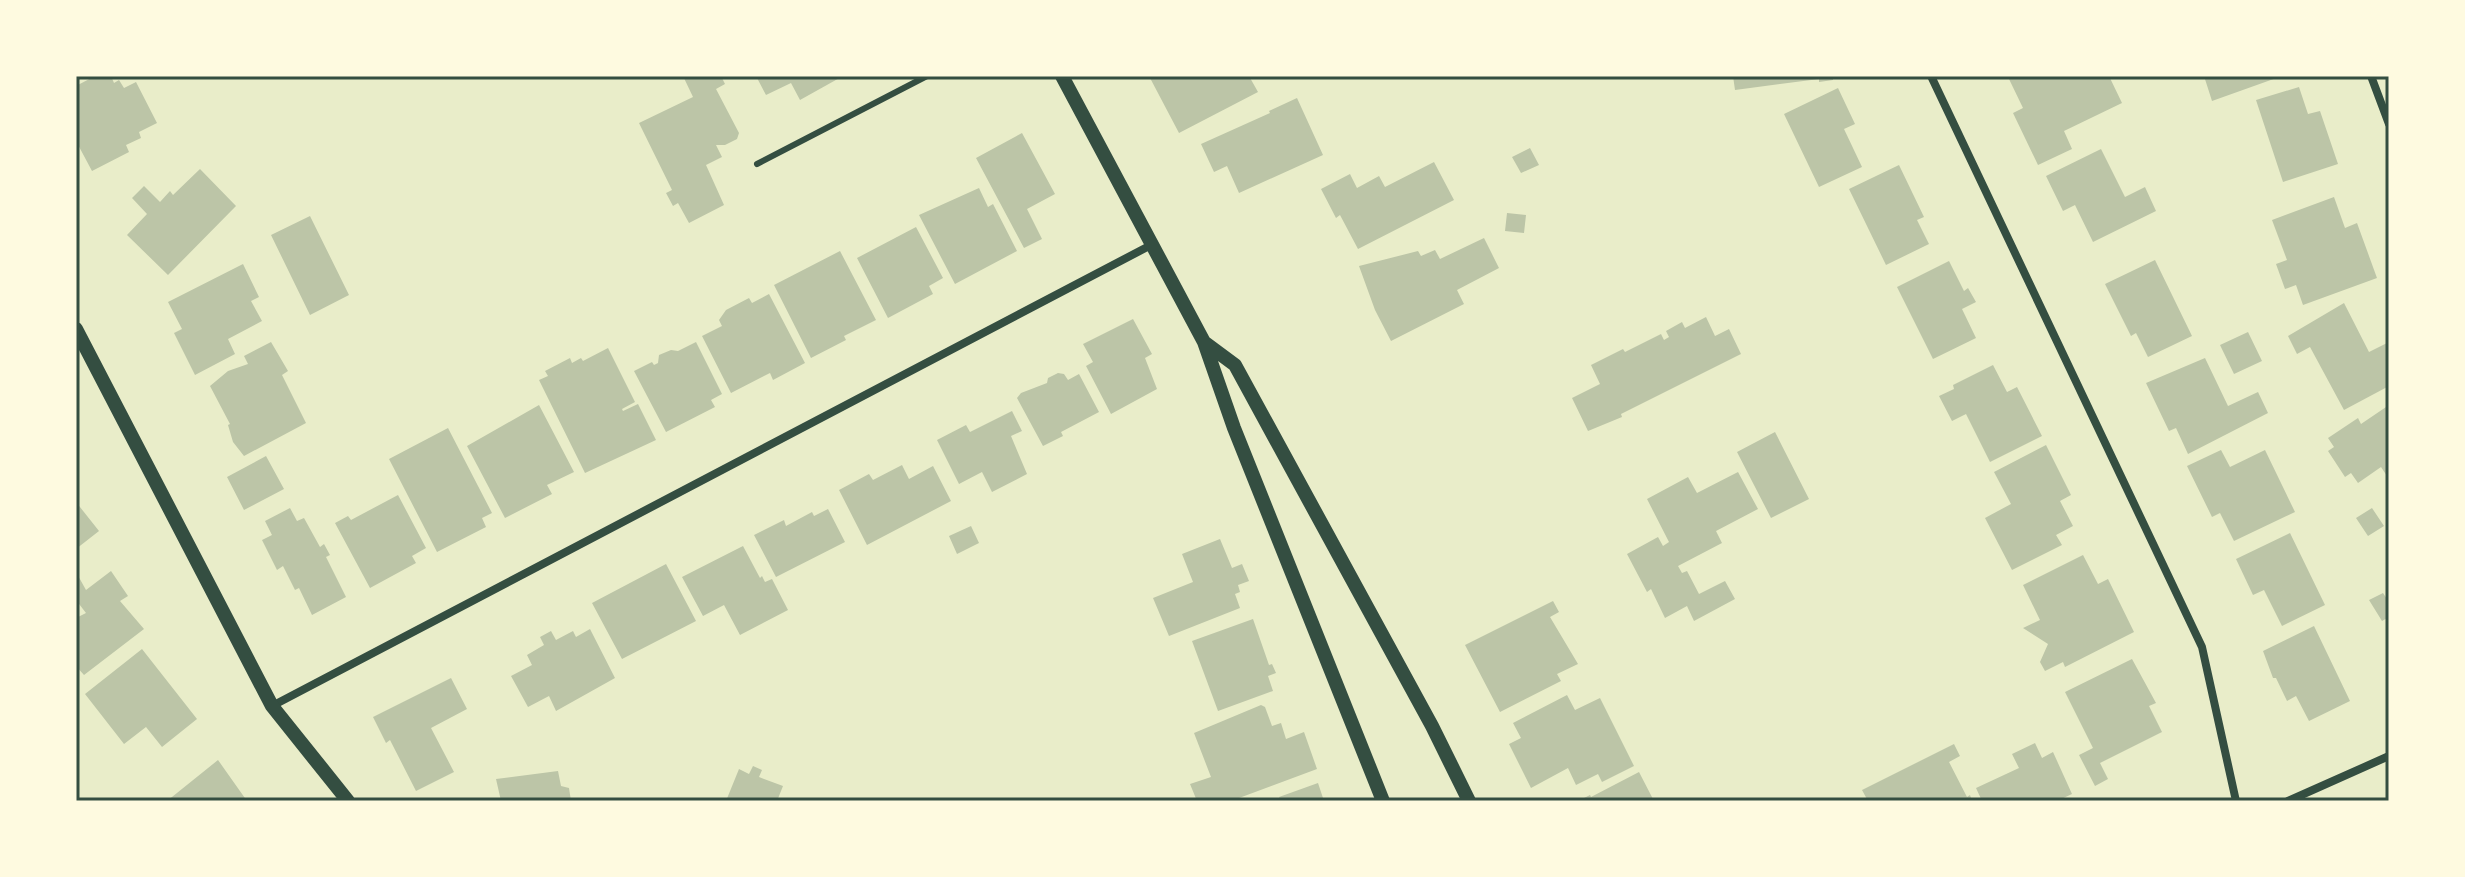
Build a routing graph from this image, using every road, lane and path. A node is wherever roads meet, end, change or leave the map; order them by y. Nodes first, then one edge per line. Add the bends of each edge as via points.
1 (927, 76) edge
2 (1062, 76) edge
3 (1931, 76) edge
4 (2371, 76) edge
5 (2389, 124) edge
6 (757, 164) dead end
7 (1154, 244) junction
8 (76, 329) edge
9 (1204, 342) junction
10 (272, 706) junction
11 (2389, 756) edge
12 (348, 801) edge
13 (1383, 801) edge
14 (1469, 801) edge
15 (2236, 801) edge
16 (2288, 801) edge

1 - 6 lane
2 - 7 street
3 - 15 street via 2202,647
4 - 5 street
7 - 9 street
7 - 10 street
8 - 10 street
9 - 13 street
9 - 14 street via 1235,365
10 - 12 street
11 - 16 street

